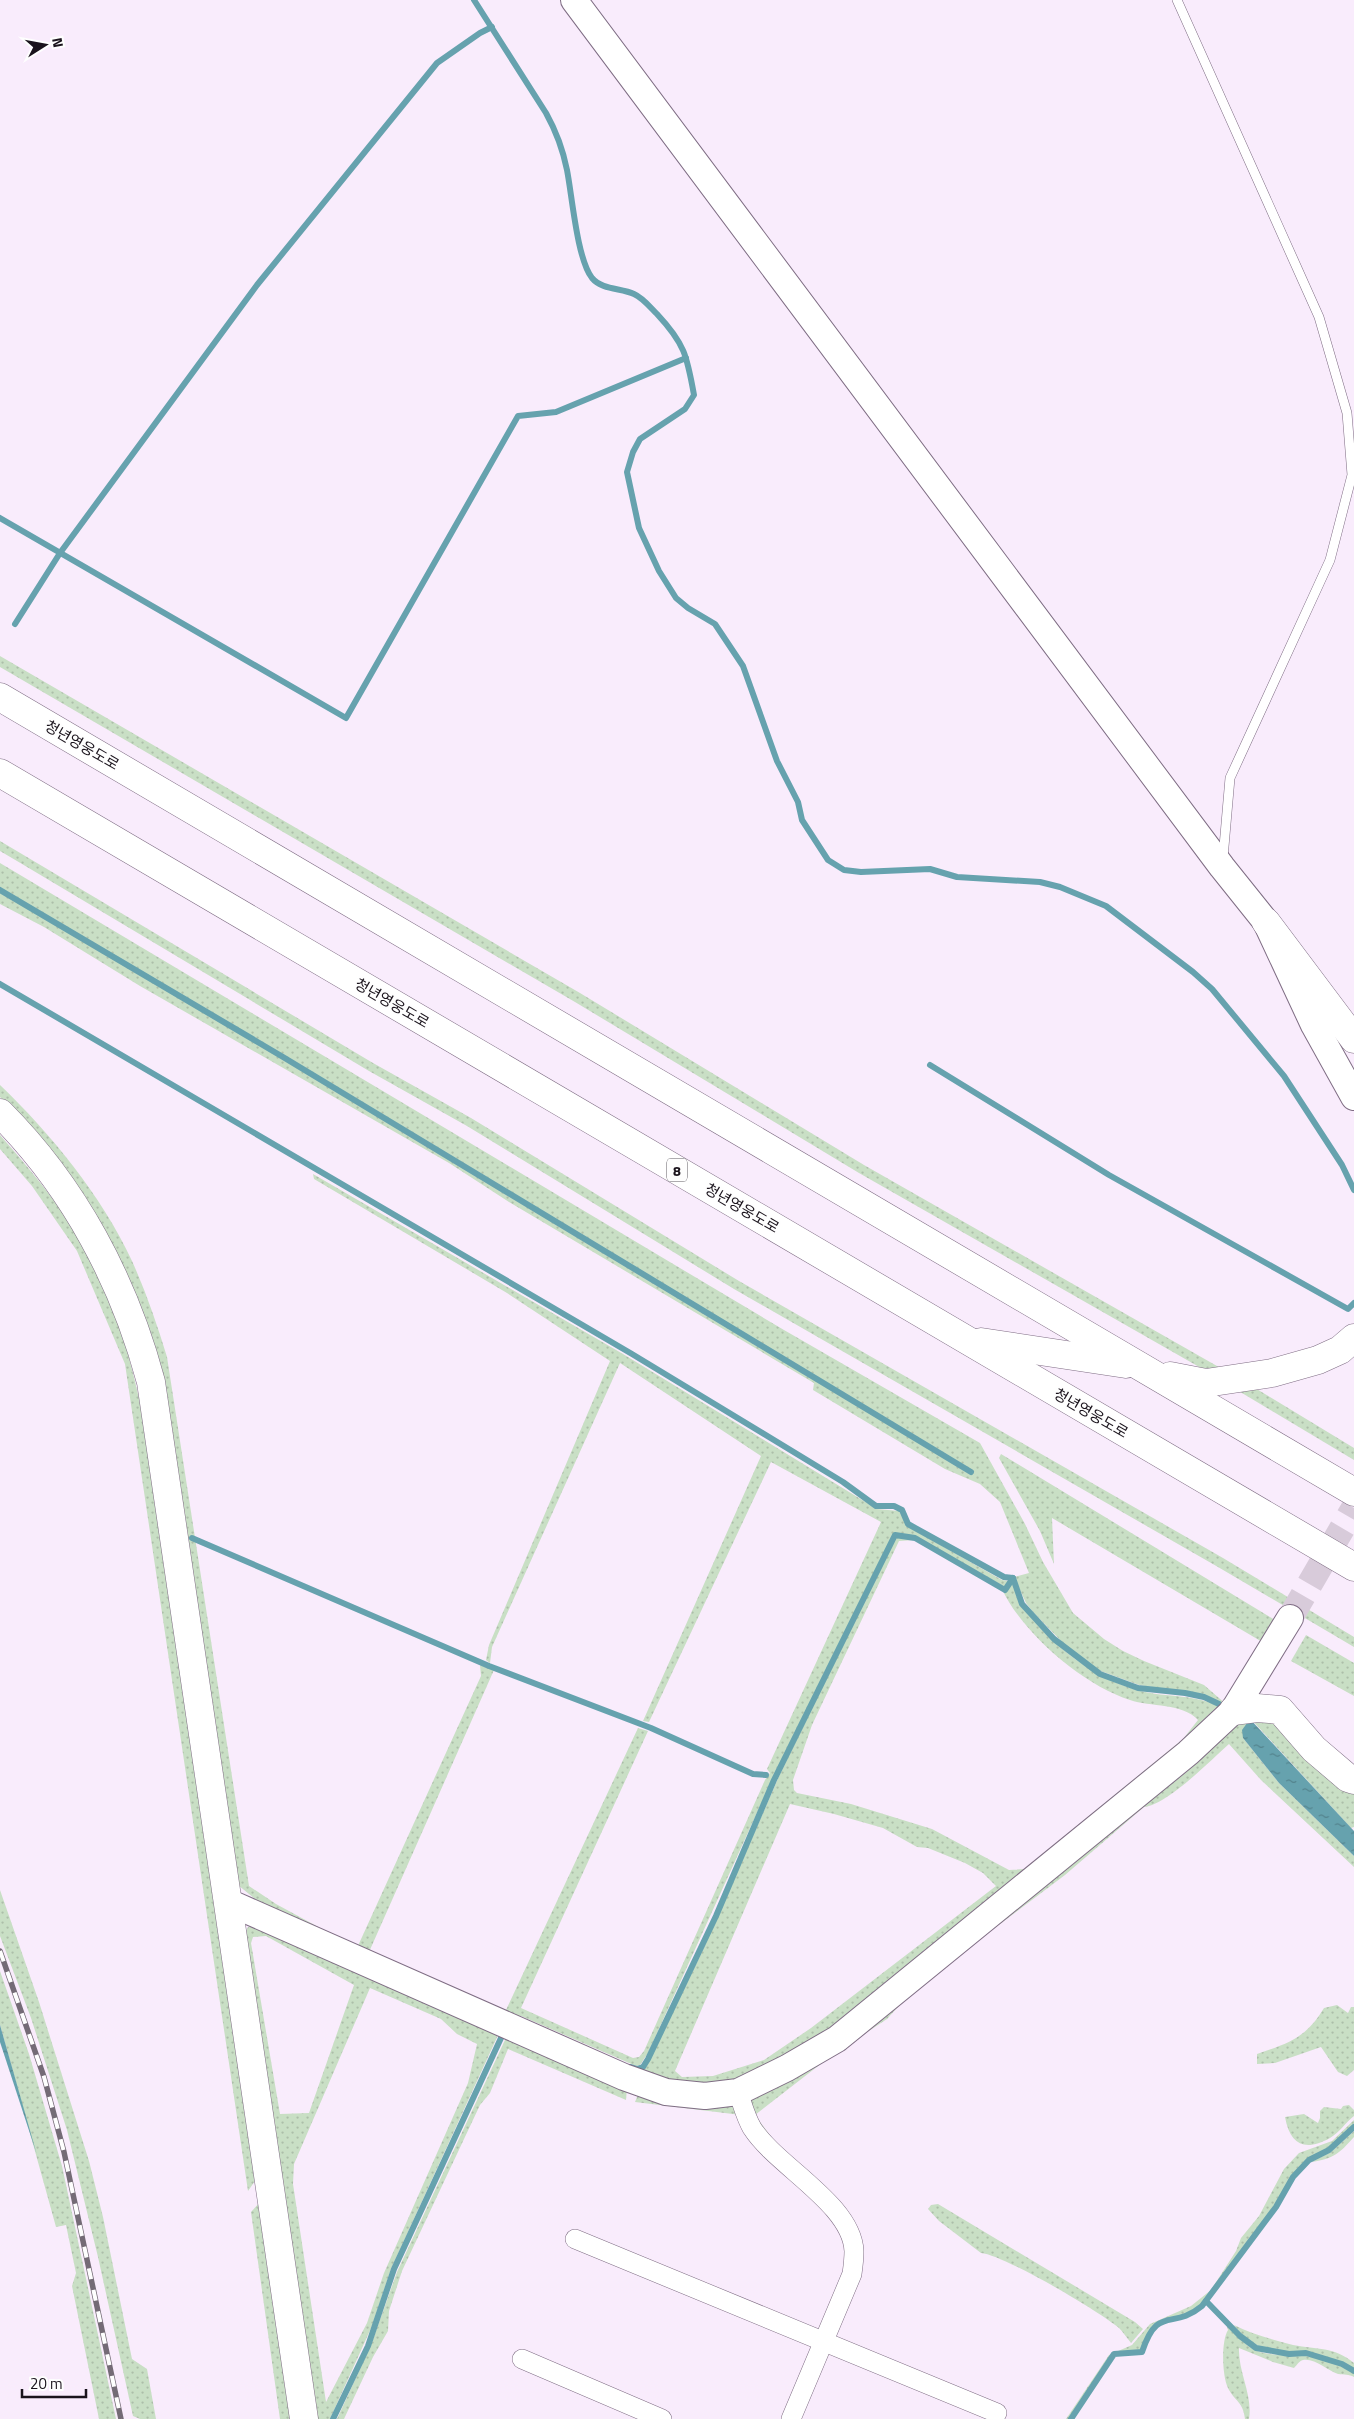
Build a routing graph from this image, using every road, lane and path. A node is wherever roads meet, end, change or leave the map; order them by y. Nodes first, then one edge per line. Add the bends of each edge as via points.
1 (574, 0) edge
2 (1177, 0) edge
3 (0, 697) edge
4 (0, 772) edge
5 (1222, 868) junction
6 (1266, 922) junction
7 (1354, 1039) edge
8 (1354, 1096) edge
9 (0, 1113) edge
10 (1354, 1338) edge
11 (967, 1340) junction
12 (1140, 1366) junction
13 (1354, 1492) edge
14 (1354, 1567) edge
15 (1290, 1618) tunnel mouth
16 (1233, 1711) junction
17 (1354, 1780) edge
18 (228, 1902) junction
19 (738, 2092) junction
20 (575, 2239) dead end
21 (824, 2342) junction
22 (522, 2359) dead end
23 (997, 2413) dead end
24 (304, 2419) edge
25 (662, 2419) edge
26 (791, 2419) edge

1 - 5 street
2 - 5 lane via 1319,317 1347,413 1352,475 1330,560 1230,778
3 - 12 main road, 청년영웅도로
4 - 11 main road, 청년영웅도로 / 8
5 - 6 street
6 - 7 main road
6 - 8 street via 1314,1025
9 - 18 main road via 57,1178 88,1226 121,1294 142,1349 158,1425
10 - 12 main road via 1340,1350 1318,1360 1272,1372 1206,1383 1178,1379
11 - 12 main road
11 - 14 main road, 청년영웅도로 / 8
12 - 13 main road, 청년영웅도로
15 - 16 street
16 - 17 main road via 1280,1710 1314,1749
16 - 19 street via 1188,1753 837,2039
18 - 19 street via 624,2077 666,2092 705,2096
18 - 24 main road
19 - 21 street via 752,2128 832,2206 845,2224 854,2250 852,2274
20 - 21 street
21 - 23 street
21 - 26 street
22 - 25 street

